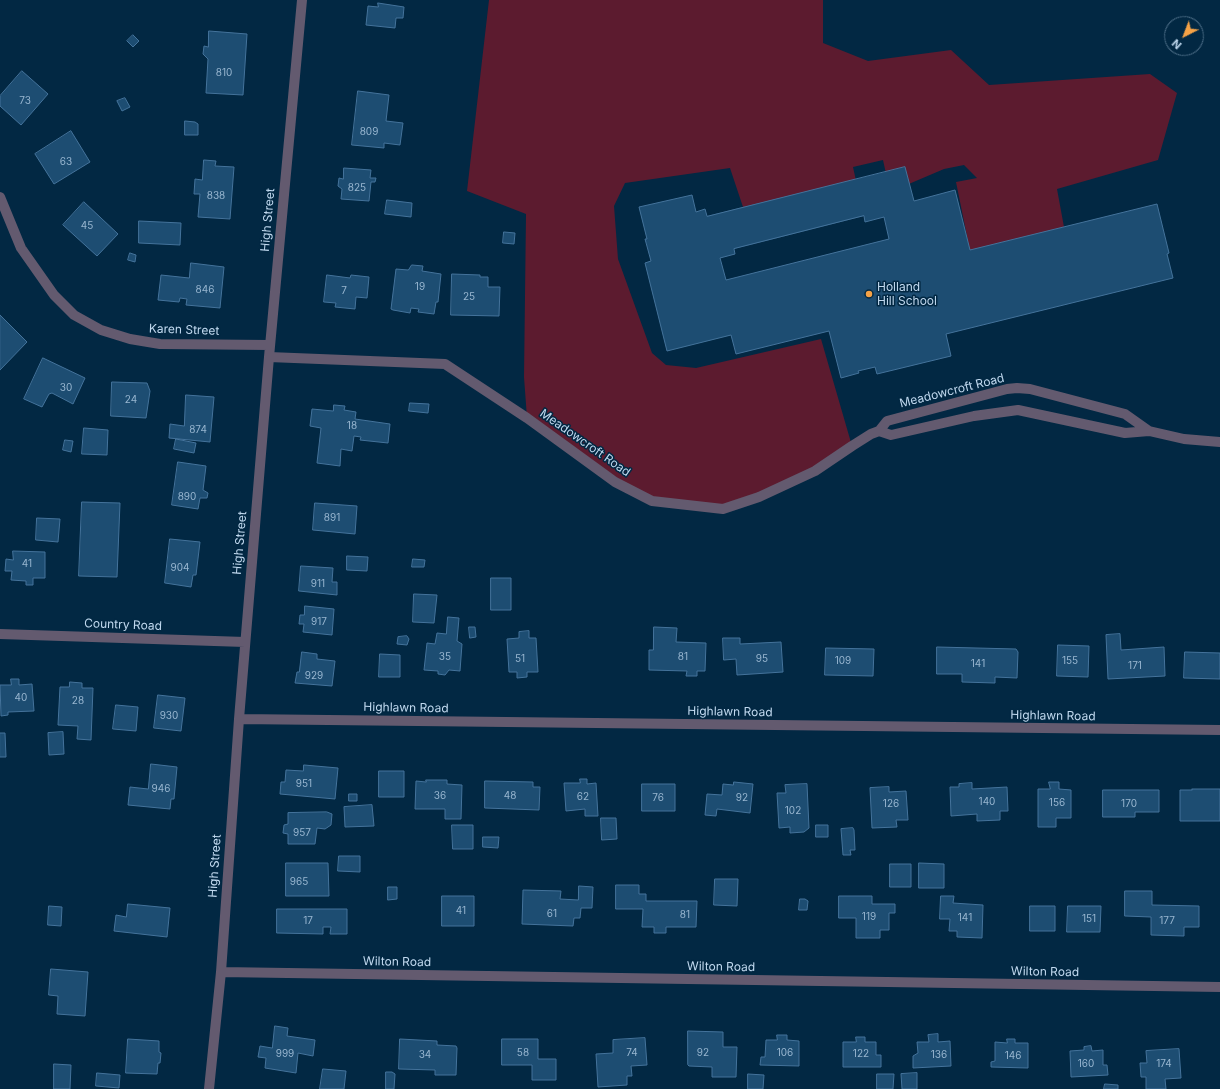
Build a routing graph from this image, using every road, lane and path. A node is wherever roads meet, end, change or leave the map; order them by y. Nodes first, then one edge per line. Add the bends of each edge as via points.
1 (302, 0) edge
2 (0, 197) edge
3 (270, 345) junction
4 (269, 357) junction
5 (879, 431) junction
6 (1148, 431) junction
7 (1220, 442) edge
8 (0, 634) edge
9 (245, 642) junction
10 (239, 720) junction
11 (1220, 730) edge
12 (221, 972) junction
13 (1220, 988) edge
14 (209, 1089) edge

1 - 3 street, High Street
2 - 3 street, Karen Street via 21,248 54,295 74,315 101,330 130,339 160,344
3 - 4 street, High Street
4 - 5 street, Meadowcroft Road via 445,364 527,418 615,482 652,502 723,509 759,498 814,471
4 - 9 street, High Street
5 - 6 street, Meadowcroft Road via 890,435 974,416 1018,410 1125,433
5 - 6 street, Meadowcroft Road via 887,421 1017,388 1125,414
6 - 7 street, Meadowcroft Road via 1184,439
8 - 9 street, Country Road
9 - 10 street, High Street
10 - 11 street, Highlawn Road
10 - 12 street, High Street
12 - 13 street, Wilton Road
12 - 14 street, High Street

